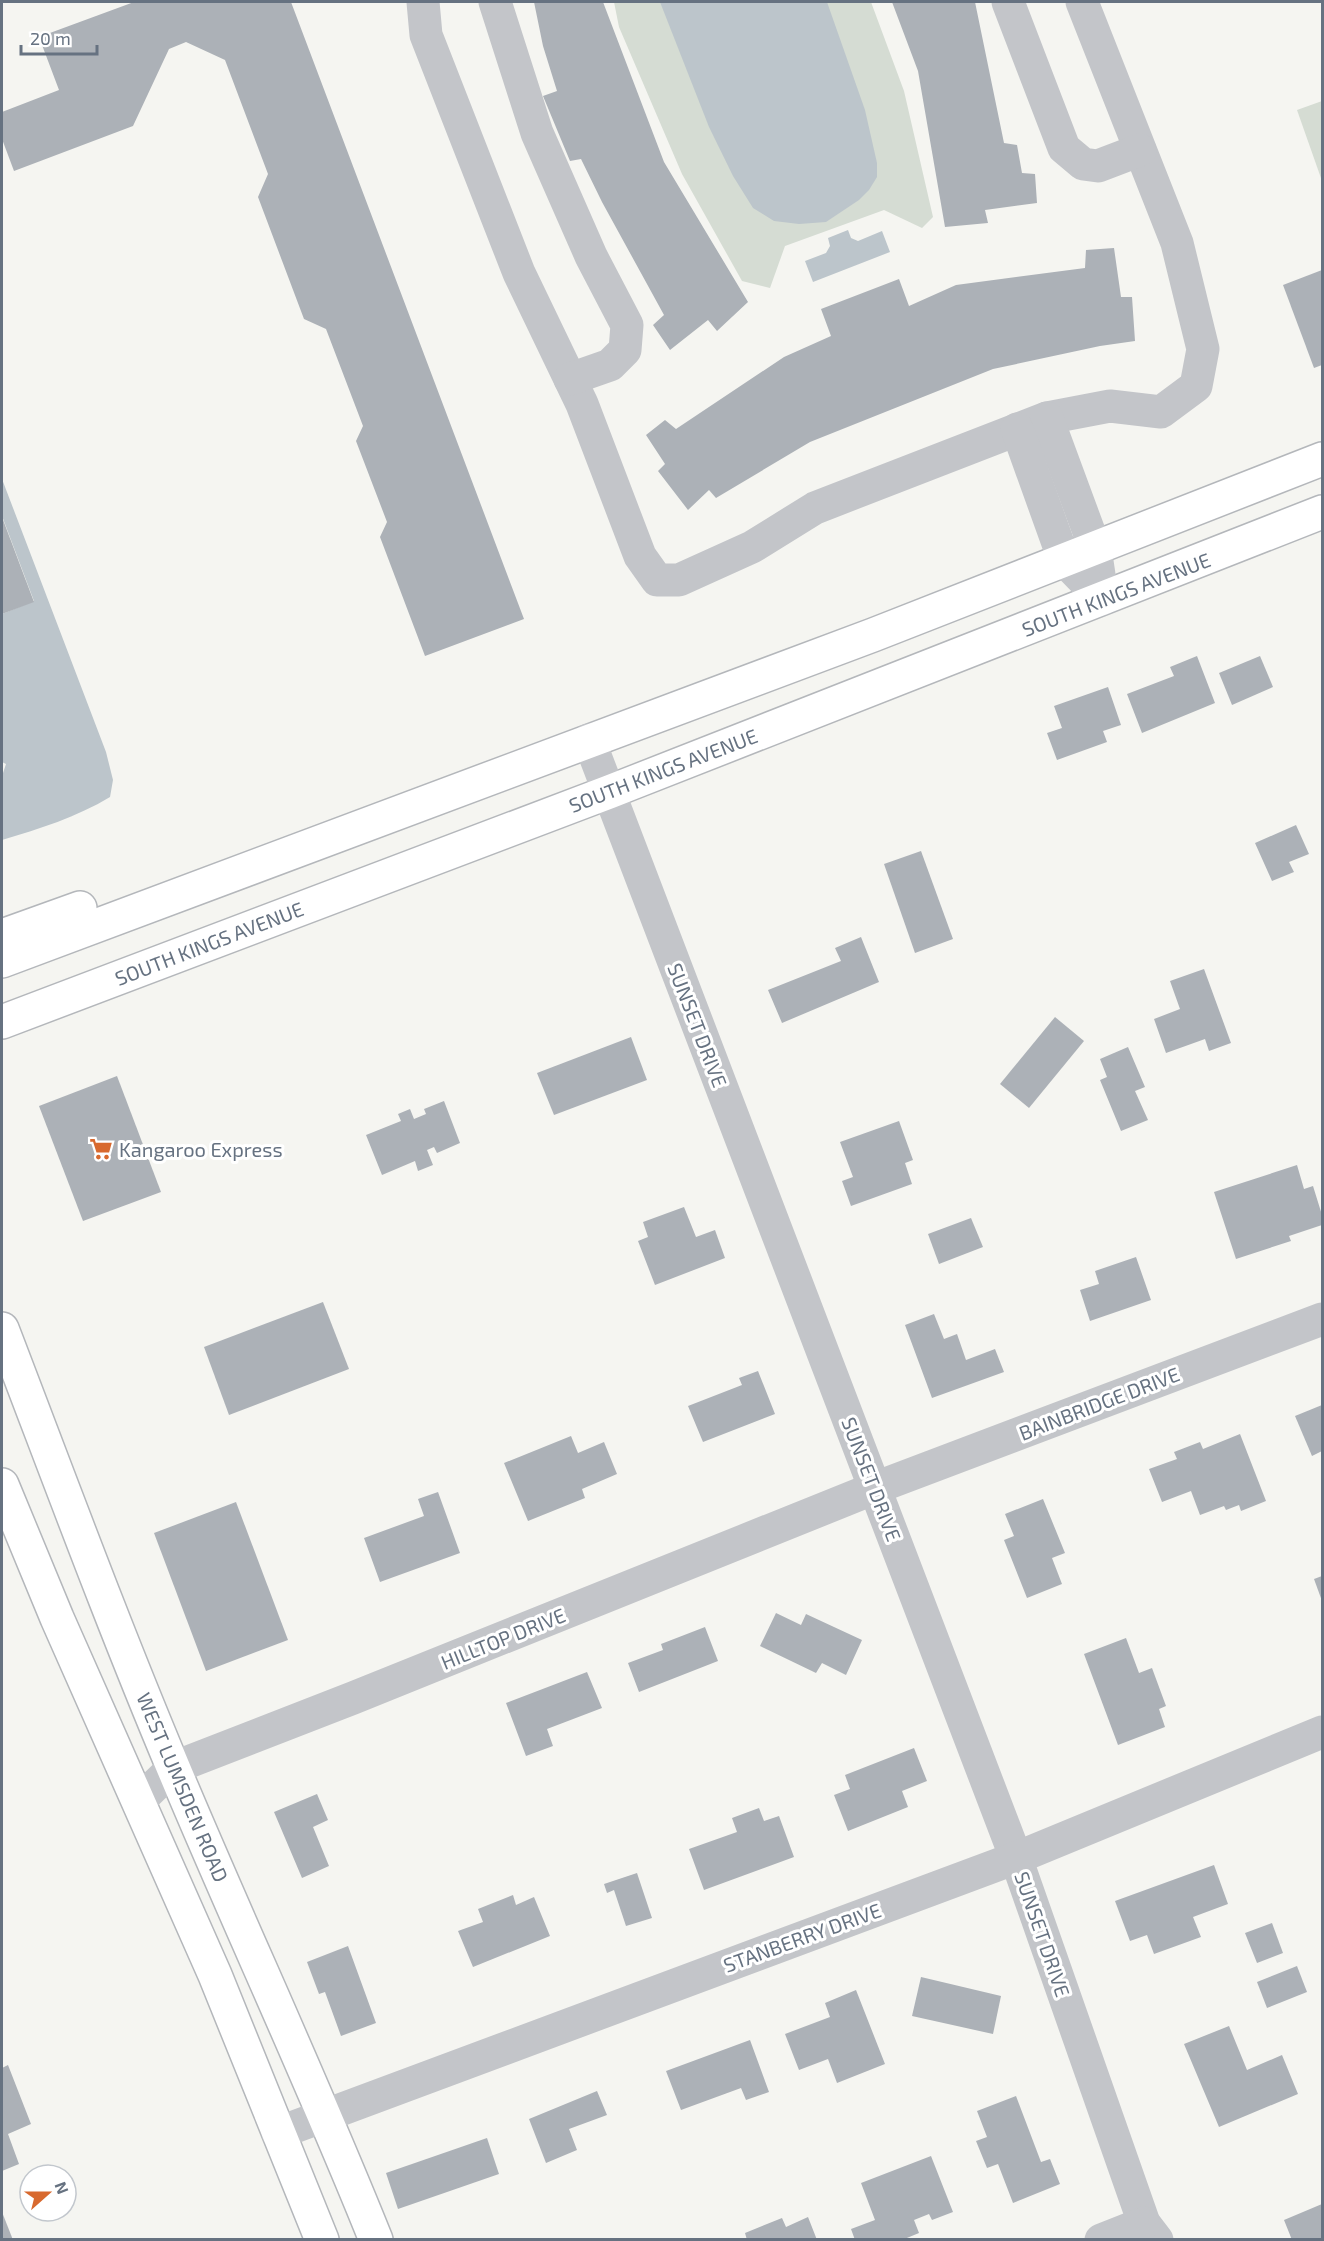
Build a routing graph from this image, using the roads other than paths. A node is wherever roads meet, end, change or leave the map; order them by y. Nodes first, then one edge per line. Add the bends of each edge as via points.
1 (423, 2) edge
2 (495, 2) edge
3 (1008, 2) edge
4 (1082, 2) edge
5 (1140, 150) junction
6 (570, 379) junction
7 (1047, 418) junction
8 (1017, 429) junction
9 (1323, 459) edge
10 (1323, 512) edge
11 (1095, 548) junction
12 (1065, 560) junction
13 (1102, 599) junction
14 (589, 740) junction
15 (609, 792) junction
16 (205, 885) junction
17 (2, 936) edge
18 (2, 962) edge
19 (2, 1022) edge
20 (1323, 1319) edge
21 (2, 1329) edge
22 (2, 1485) edge
23 (875, 1488) junction
24 (1323, 1732) edge
25 (173, 1768) junction
26 (140, 1801) junction
27 (1016, 1858) junction
28 (326, 2115) junction
29 (278, 2133) junction
30 (1150, 2231) edge
31 (322, 2240) edge
32 (376, 2240) edge
33 (1101, 2240) edge

1 - 6 street via 426,35 447,89 519,273
2 - 6 street via 537,133 591,256 627,325 625,350 610,365
3 - 5 street via 1064,148 1083,164 1098,166
4 - 5 street
5 - 7 street via 1177,243 1203,349 1196,386 1161,412 1110,406
6 - 8 street via 640,556 657,580 679,580 752,547 815,507
7 - 8 street
7 - 11 street
8 - 12 street
9 - 11 main road
10 - 13 main road, SOUTH KINGS AVENUE
11 - 12 main road
11 - 13 street
12 - 13 street
12 - 14 main road
13 - 15 main road, SOUTH KINGS AVENUE
14 - 15 street, SUNSET DRIVE
14 - 16 main road
15 - 19 main road, SOUTH KINGS AVENUE
15 - 23 street, SUNSET DRIVE
16 - 17 main road via 159,879
16 - 18 main road
20 - 23 street, BAINBRIDGE DRIVE
21 - 25 main road, WEST LUMSDEN ROAD
22 - 26 main road
23 - 25 street, HILLTOP DRIVE
23 - 27 street, SUNSET DRIVE
24 - 27 street, STANBERRY DRIVE
25 - 26 street, HILLTOP DRIVE
25 - 28 main road, WEST LUMSDEN ROAD
26 - 29 main road
27 - 28 street, STANBERRY DRIVE
27 - 30 street, SUNSET DRIVE
28 - 29 street, STANBERRY DRIVE
28 - 32 main road, WEST LUMSDEN ROAD
29 - 31 main road
30 - 33 street

